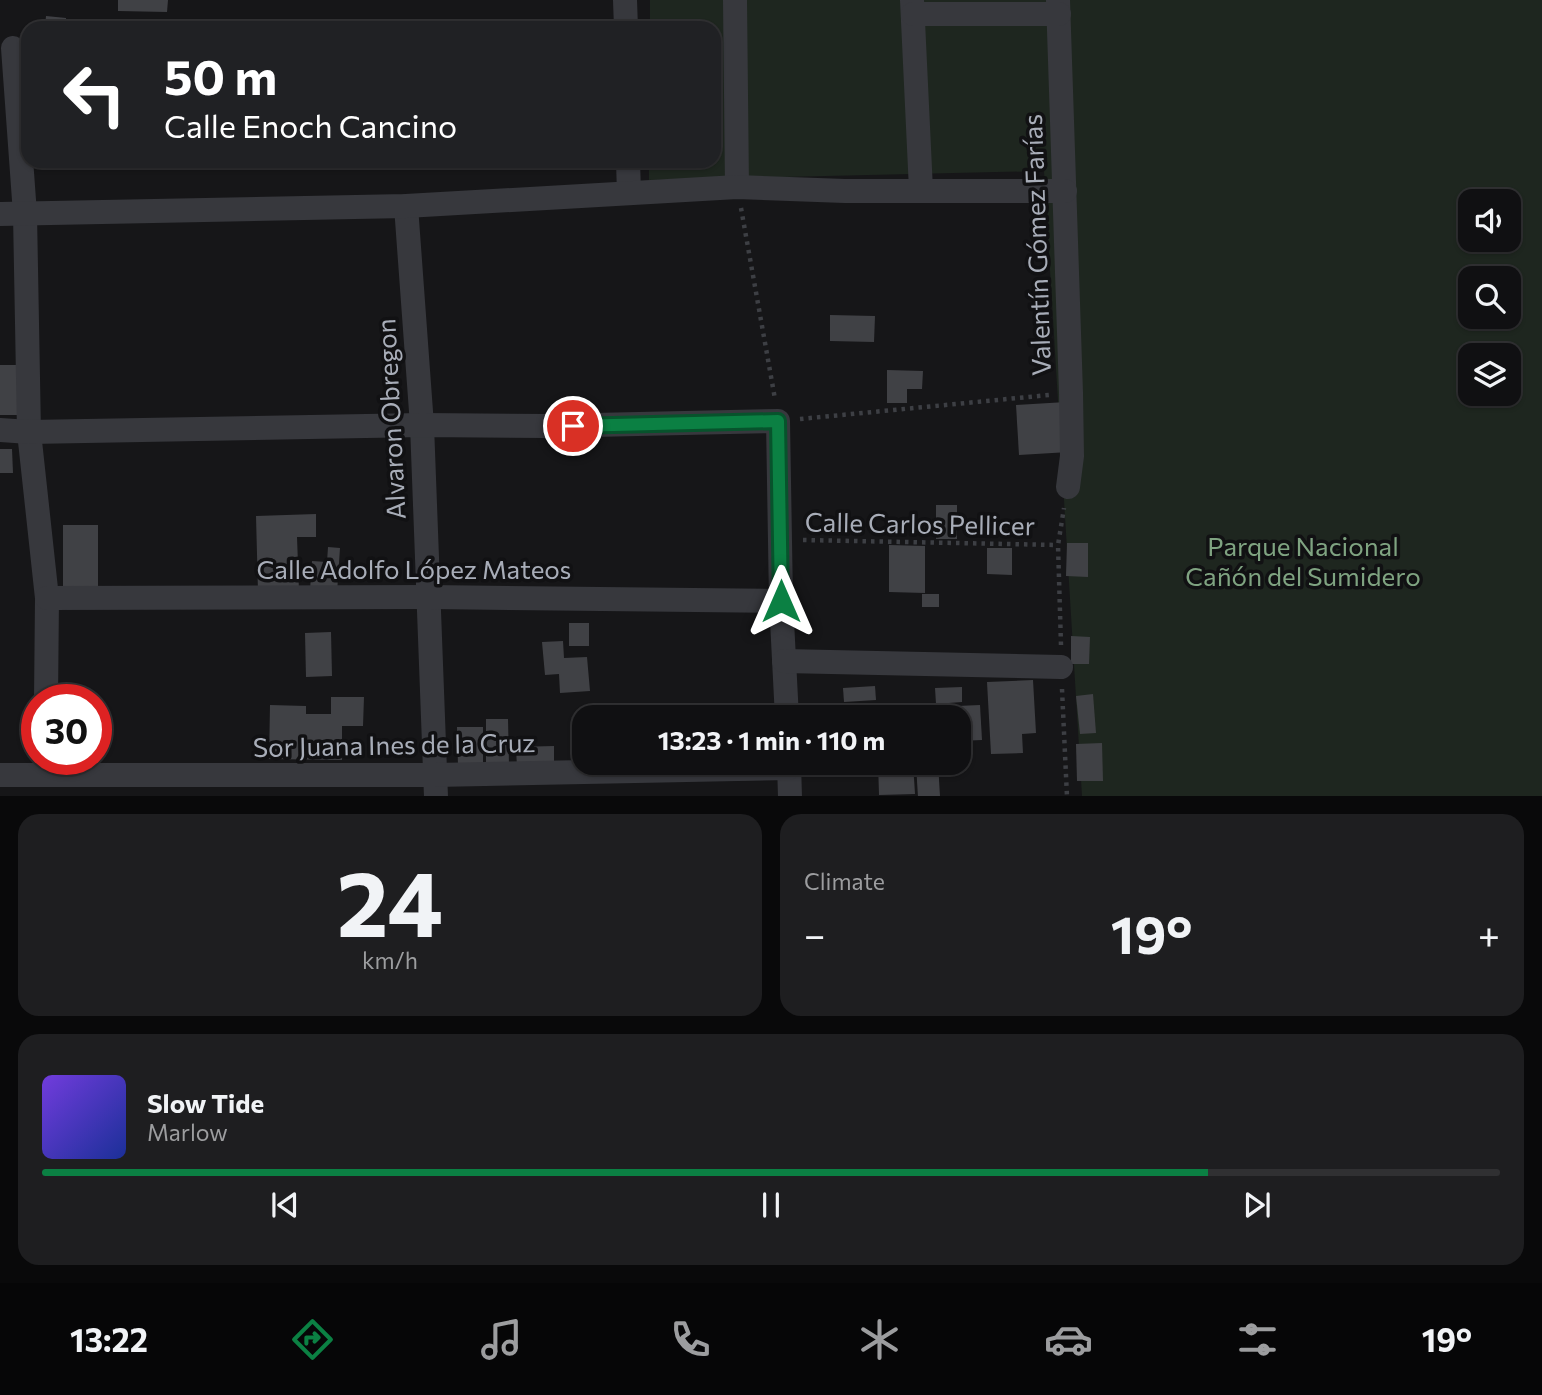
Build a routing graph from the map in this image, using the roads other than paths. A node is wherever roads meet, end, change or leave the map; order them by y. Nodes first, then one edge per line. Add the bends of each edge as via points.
1 (625, 0) edge
2 (735, 0) edge
3 (913, 7) edge
4 (1058, 7) edge
5 (626, 21) edge
6 (14, 48) edge
7 (628, 168) edge
8 (737, 187) junction
9 (921, 190) junction
10 (1065, 191) junction
11 (629, 193) junction
12 (406, 206) junction
13 (12, 214) edge
14 (422, 425) junction
15 (0, 430) edge
16 (29, 432) junction
17 (1068, 487) dead end
18 (429, 597) junction
19 (47, 598) junction
20 (781, 601) junction
21 (784, 661) junction
22 (1061, 667) dead end
23 (46, 684) edge
24 (786, 705) edge
25 (0, 775) edge
26 (612, 775) edge
27 (789, 775) edge
28 (46, 777) edge
29 (436, 785) edge
30 (790, 796) edge

1 - 5 street
2 - 8 street
3 - 4 street
3 - 9 street
4 - 10 street, Valentín Gómez Farías
6 - 13 street
7 - 11 street
8 - 9 street
8 - 11 street
9 - 10 street
10 - 17 street, Valentín Gómez Farías via 1072,456
11 - 12 street
12 - 13 street
12 - 14 street, Alvaron Obregon
13 - 16 street
14 - 16 street
14 - 18 street, Alvaron Obregon
14 - 20 street via 778,421
15 - 16 street
16 - 19 street
18 - 19 street, Calle Adolfo López Mateos
18 - 20 street, Calle Adolfo López Mateos
18 - 29 street, Alvaron Obregon
19 - 23 street
20 - 21 street
21 - 22 street
21 - 24 street
25 - 28 street, Sor Juana Ines de la Cruz
26 - 29 street, Sor Juana Ines de la Cruz
27 - 30 street
28 - 29 street, Sor Juana Ines de la Cruz

